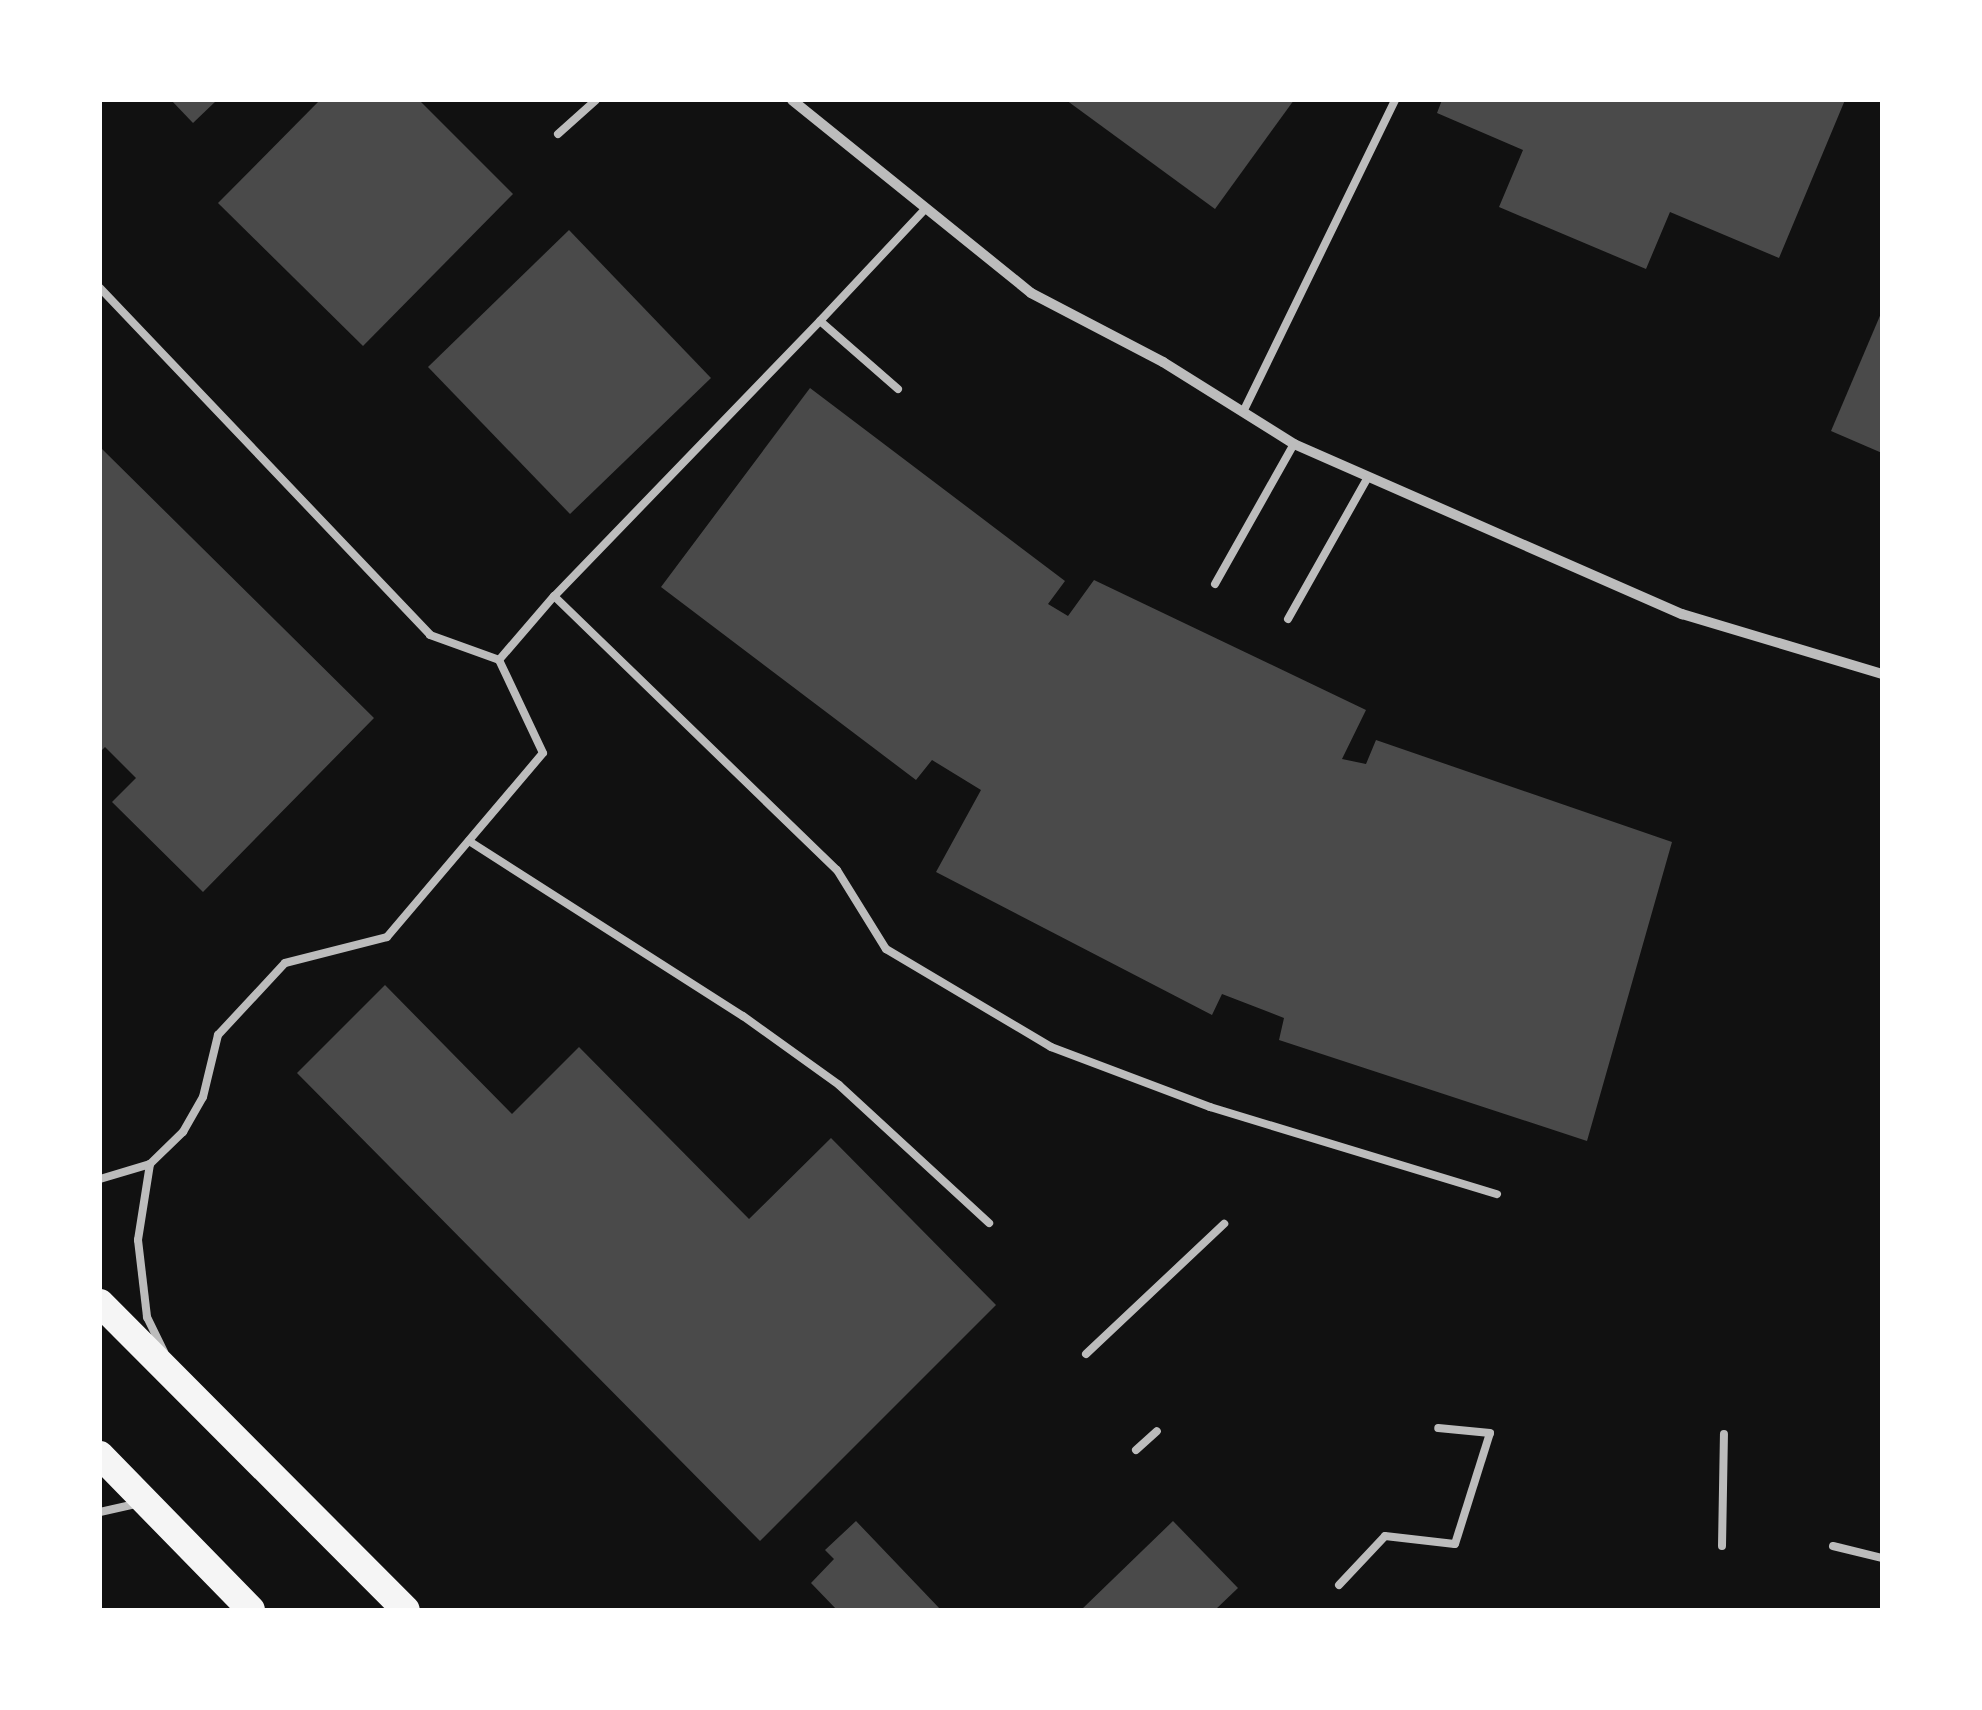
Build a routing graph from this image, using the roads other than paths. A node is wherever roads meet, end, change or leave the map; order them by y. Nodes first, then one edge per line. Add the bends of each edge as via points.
1 (596, 100) edge
2 (792, 100) edge
3 (1395, 100) edge
4 (558, 134) dead end
5 (926, 208) junction
6 (100, 288) edge
7 (820, 321) junction
8 (898, 390) dead end
9 (1243, 412) junction
10 (1294, 444) junction
11 (1368, 476) junction
12 (1215, 584) dead end
13 (554, 596) junction
14 (1288, 620) dead end
15 (499, 660) junction
16 (1882, 674) edge
17 (469, 841) junction
18 (150, 1164) junction
19 (100, 1179) edge
20 (1497, 1194) dead end
21 (989, 1223) dead end
22 (1224, 1224) dead end
23 (100, 1303) edge
24 (1086, 1354) dead end
25 (176, 1378) junction
26 (1438, 1428) dead end
27 (1157, 1431) dead end
28 (1724, 1434) dead end
29 (1136, 1450) dead end
30 (100, 1456) edge
31 (145, 1502) junction
32 (100, 1512) edge
33 (1722, 1546) dead end
34 (1833, 1546) dead end
35 (1882, 1558) edge
36 (1340, 1585) dead end
37 (251, 1610) edge
38 (406, 1610) edge

1 - 4 lane
2 - 5 street
3 - 9 lane
5 - 7 lane
5 - 9 street via 1031,293
6 - 15 lane via 430,635
7 - 8 lane
7 - 13 lane
9 - 10 street
10 - 11 street
10 - 12 lane
11 - 14 lane
11 - 16 street via 1682,614
13 - 15 lane
13 - 20 lane via 837,870 886,949 1051,1048 1210,1107
15 - 17 lane via 543,753
17 - 18 lane via 387,937 285,963 218,1035 203,1097 183,1132
17 - 21 lane via 743,1016 838,1085
18 - 19 lane
18 - 25 lane via 138,1240 142,1278 147,1316
22 - 24 lane
23 - 25 highway
25 - 38 highway
26 - 36 lane via 1490,1434 1455,1544 1385,1536
27 - 29 lane
28 - 33 lane
30 - 31 highway
31 - 32 lane
31 - 37 highway
34 - 35 lane

